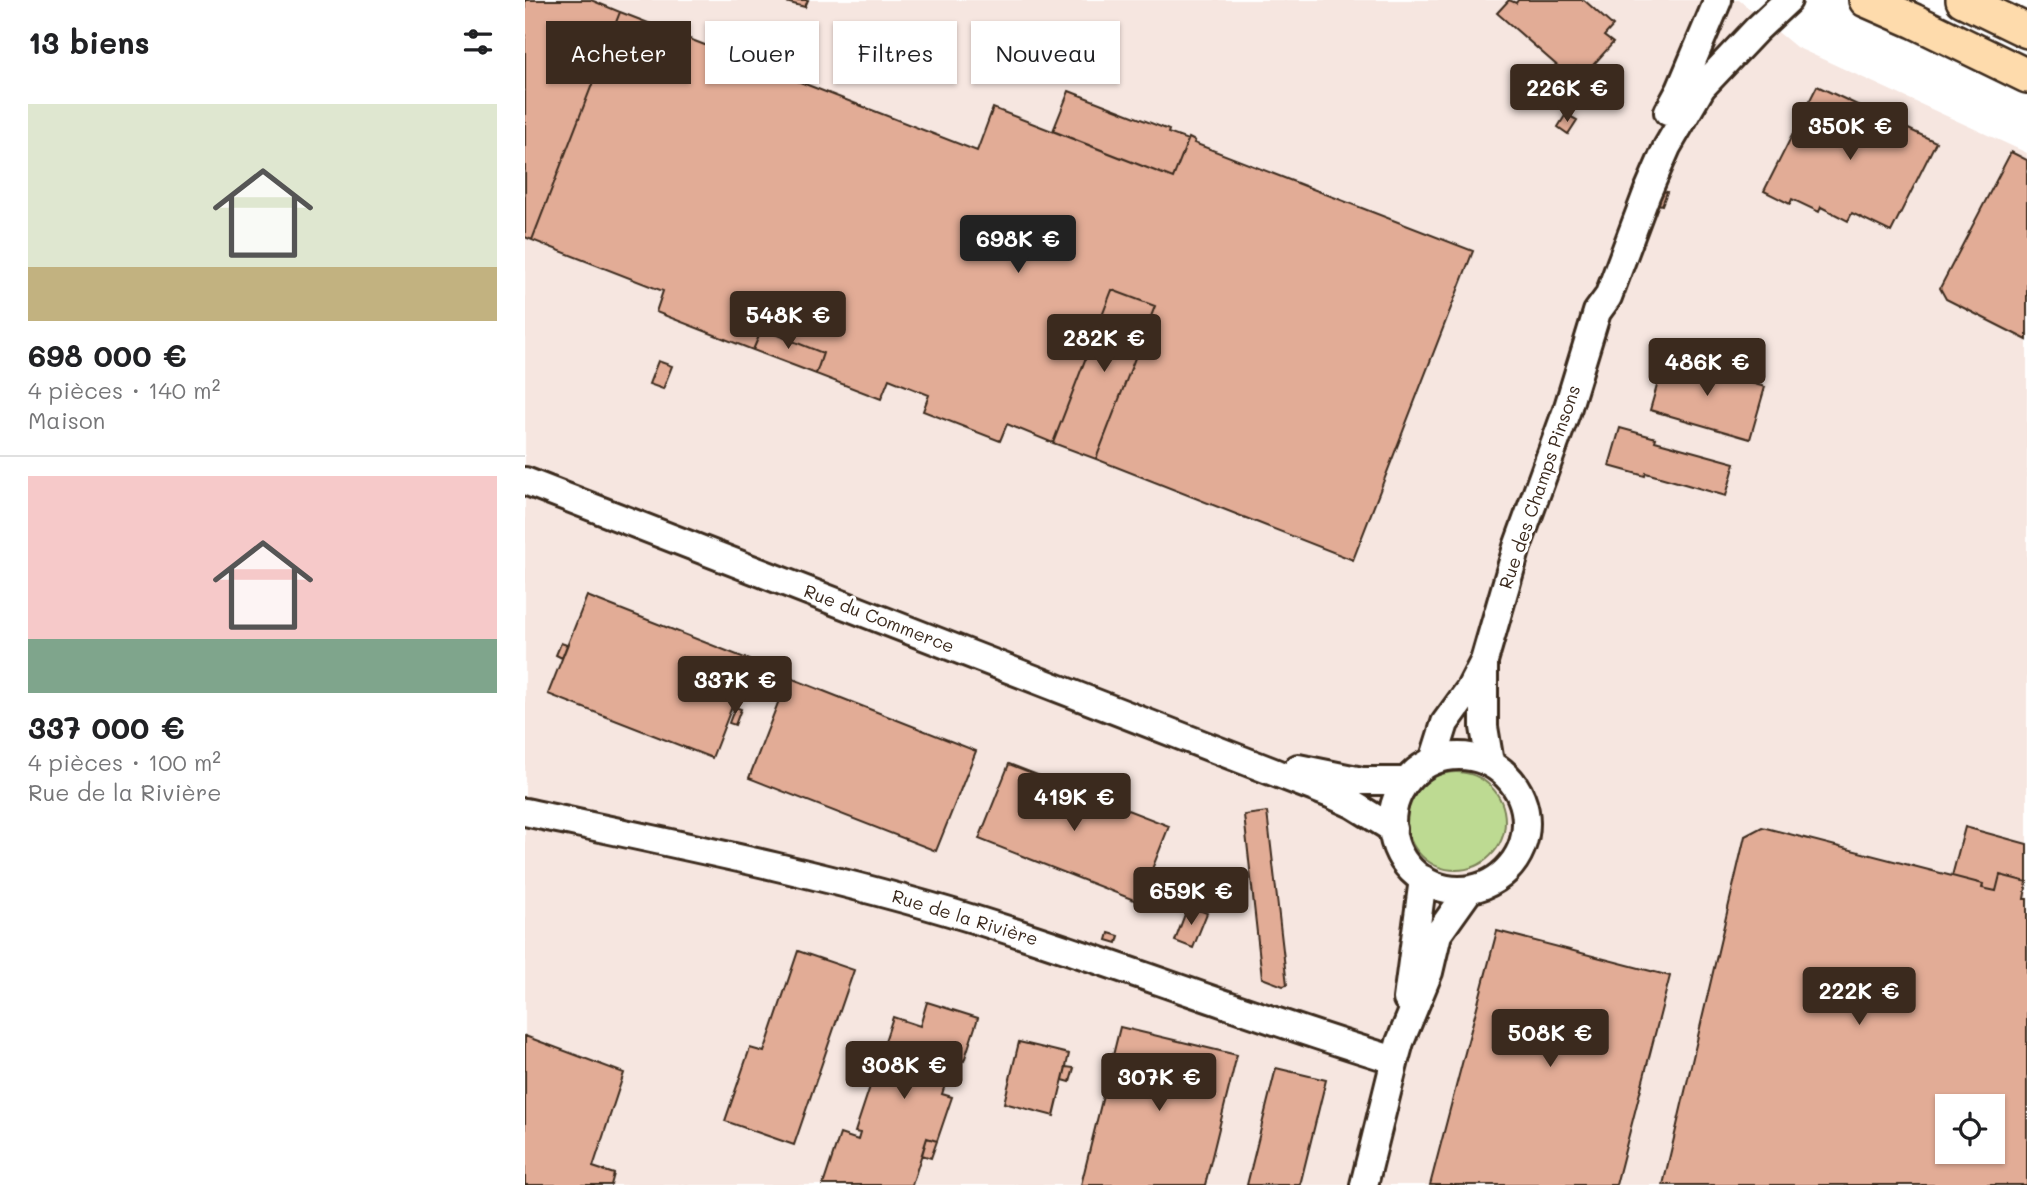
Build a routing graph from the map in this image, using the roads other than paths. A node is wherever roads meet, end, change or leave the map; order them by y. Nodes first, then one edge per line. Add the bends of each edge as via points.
1 (1718, 0) edge
2 (1788, 0) edge
3 (1866, 0) edge
4 (1963, 0) edge
5 (2027, 32) edge
6 (2027, 76) edge
7 (1597, 313) junction
8 (525, 481) edge
9 (1484, 661) junction
10 (1232, 757) junction
11 (1433, 761) junction
12 (1490, 763) junction
13 (1407, 781) junction
14 (525, 812) edge
15 (1392, 829) junction
16 (1423, 879) junction
17 (1470, 889) junction
18 (1398, 1051) junction
19 (1364, 1185) edge

1 - 7 street, Rue des Champs Pinsons via 1626,200 1595,293
2 - 7 street, Rue des Champs Pinsons via 1702,87 1667,147 1608,296
3 - 6 main road
4 - 5 main road
7 - 9 street, Rue des Champs Pinsons via 1517,547
8 - 10 street, Rue du Commerce
9 - 11 street, Rue des Champs Pinsons via 1445,723
9 - 12 street, Rue des Champs Pinsons via 1483,727
10 - 13 street, Rue du Commerce via 1362,781
10 - 15 street, Rue du Commerce via 1330,794
11 - 12 street via 1463,756
11 - 13 street
12 - 17 street via 1518,791 1526,816 1524,838 1505,871
13 - 15 street via 1394,806
14 - 18 street, Rue de la Rivière via 879,892
15 - 16 street via 1403,859
16 - 17 street via 1446,888
16 - 18 street
17 - 18 street via 1438,934 1429,972
18 - 19 street

